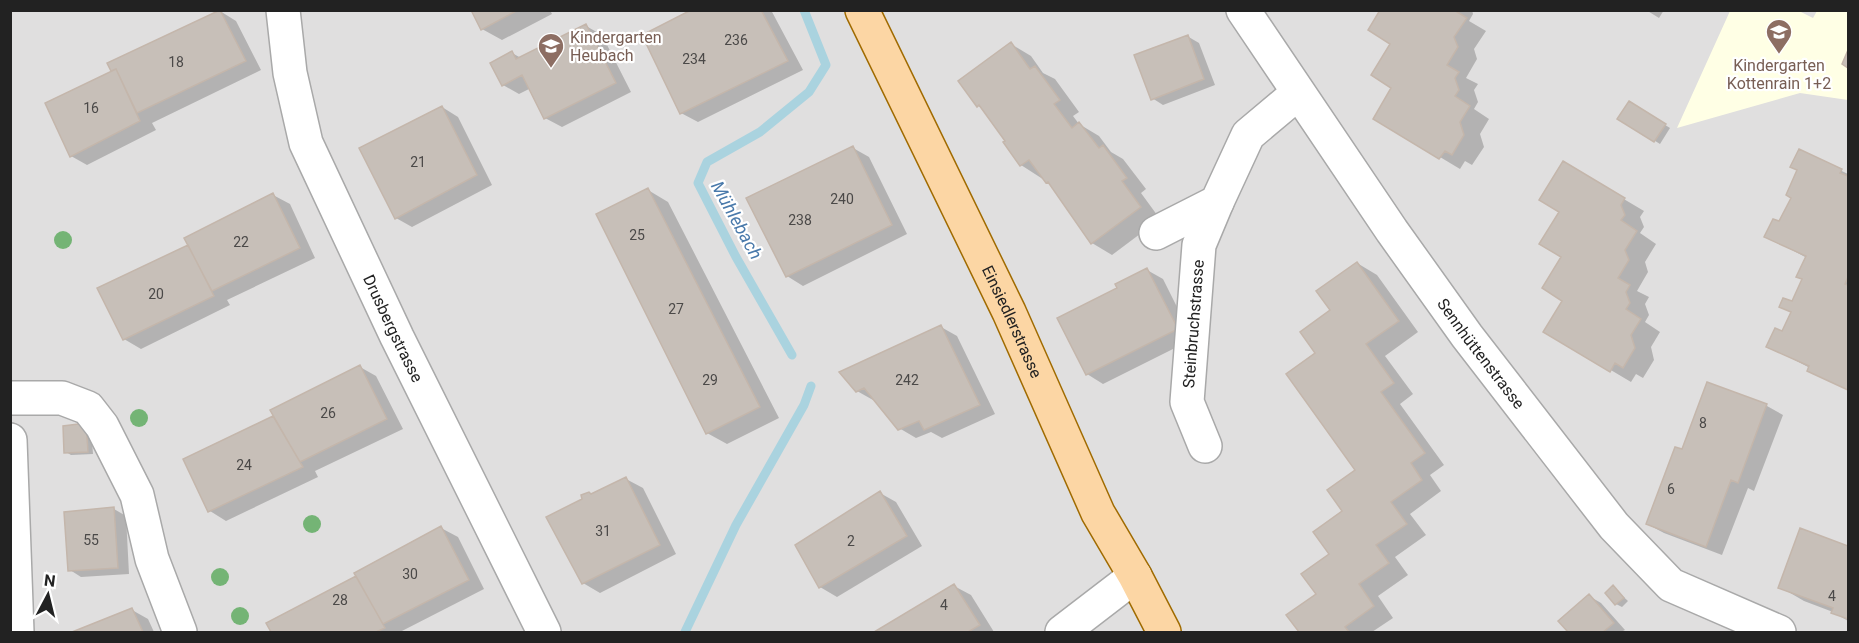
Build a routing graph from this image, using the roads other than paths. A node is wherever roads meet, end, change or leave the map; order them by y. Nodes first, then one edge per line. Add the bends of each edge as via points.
1 (283, 10) edge
2 (862, 10) edge
3 (1258, 16) edge
4 (1298, 93) junction
5 (1217, 202) junction
6 (1156, 233) dead end
7 (10, 398) edge
8 (10, 440) edge
9 (1206, 446) dead end
10 (1136, 576) junction
11 (17, 633) edge
12 (180, 633) edge
13 (544, 633) edge
14 (1062, 633) edge
15 (1164, 633) edge
16 (1779, 633) edge

1 - 13 street, Drusbergstrasse via 290,73 306,143
2 - 10 main road, Einsiedlerstrasse via 1010,312 1098,513
3 - 4 street, Sennhüttenstrasse
4 - 5 street, Steinbruchstrasse via 1248,135
4 - 16 street, Sennhüttenstrasse via 1467,336 1614,526 1671,585
5 - 6 street
5 - 9 street, Steinbruchstrasse via 1199,245 1187,402
7 - 12 street via 62,398 88,408 102,426 137,495 152,559
8 - 11 street
10 - 14 street
10 - 15 main road, Einsiedlerstrasse

